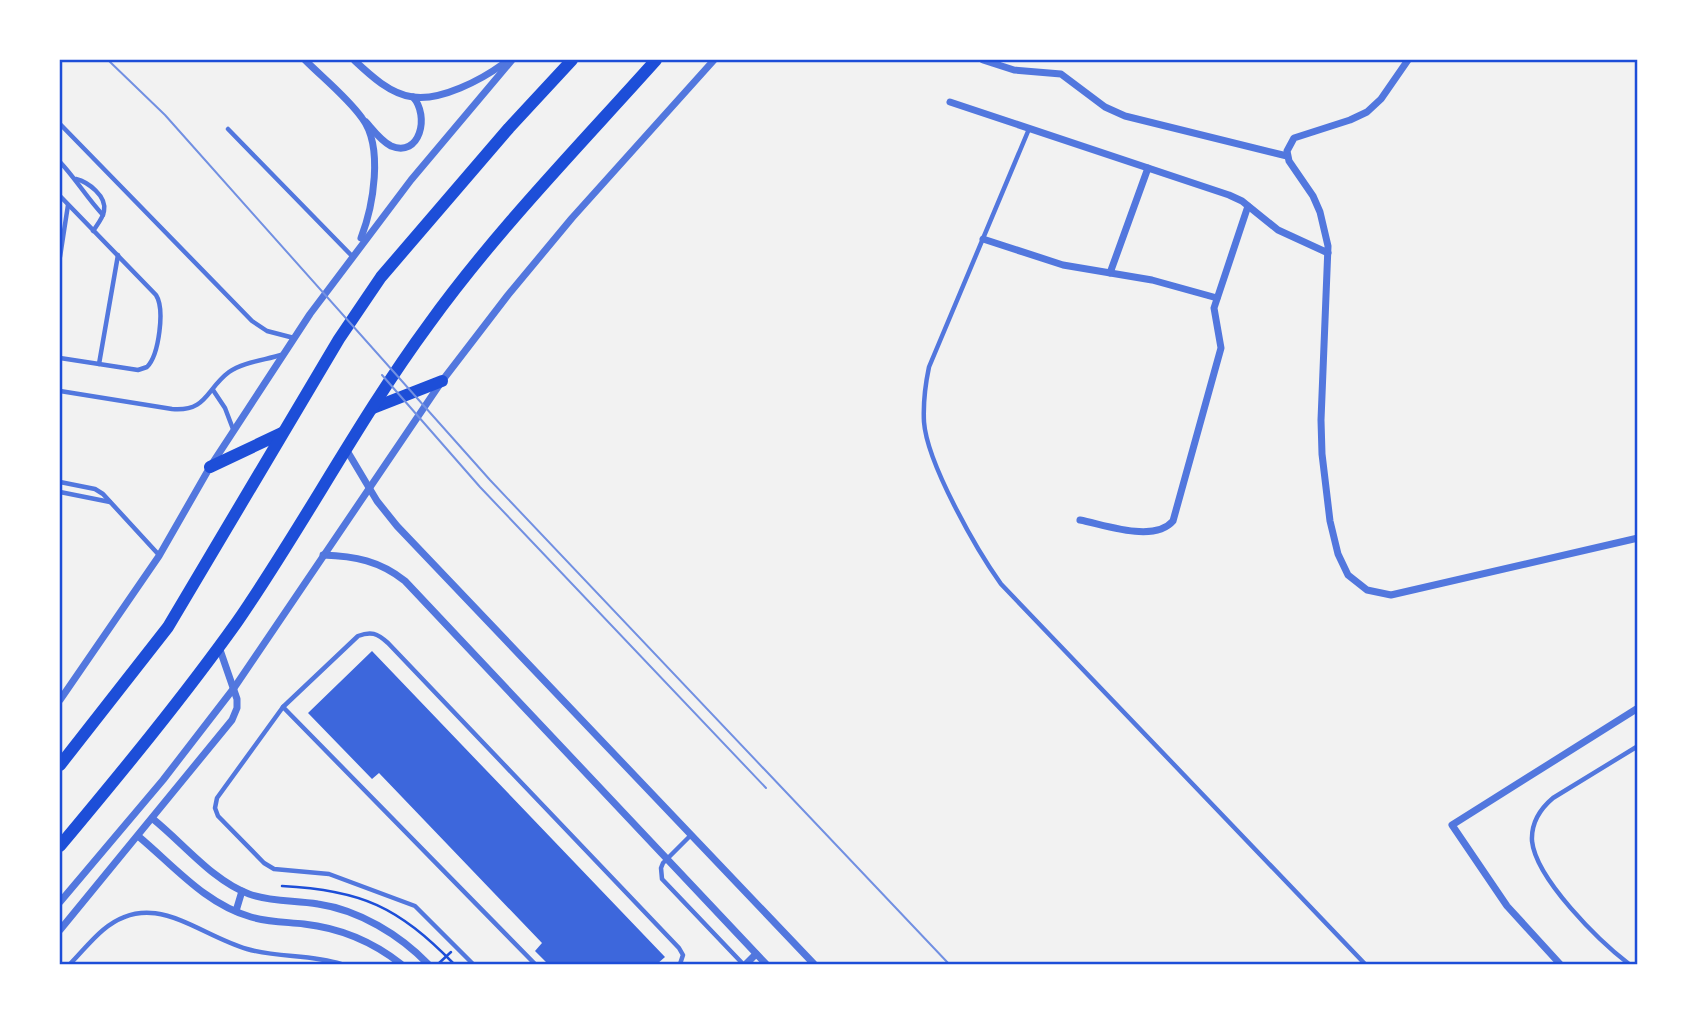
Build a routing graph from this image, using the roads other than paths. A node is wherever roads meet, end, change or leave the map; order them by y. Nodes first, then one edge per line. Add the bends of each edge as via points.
1 (305, 60) edge
2 (354, 60) edge
3 (511, 60) edge
4 (572, 60) edge
5 (656, 60) edge
6 (714, 60) edge
7 (984, 60) edge
8 (1408, 60) edge
9 (413, 97) junction
10 (950, 102) dead end
11 (363, 119) junction
12 (60, 124) edge
13 (228, 128) dead end
14 (1030, 129) junction
15 (1287, 156) junction
16 (60, 162) edge
17 (1148, 168) junction
18 (76, 179) junction
19 (60, 196) edge
20 (68, 205) junction
21 (1248, 206) junction
22 (103, 215) junction
23 (62, 231) edge
24 (93, 231) junction
25 (983, 239) junction
26 (1328, 253) junction
27 (118, 256) junction
28 (352, 256) junction
29 (60, 257) edge
30 (1110, 273) junction
31 (1217, 298) junction
32 (294, 338) junction
33 (282, 355) junction
34 (60, 358) edge
35 (99, 364) junction
36 (442, 382) junction
37 (213, 390) junction
38 (60, 391) edge
39 (373, 408) junction
40 (234, 430) junction
41 (282, 433) junction
42 (346, 449) junction
43 (210, 467) junction
44 (60, 482) edge
45 (369, 488) junction
46 (60, 492) edge
47 (112, 503) junction
48 (1080, 520) dead end
49 (1637, 538) edge
50 (323, 555) junction
51 (159, 556) junction
52 (219, 646) junction
53 (234, 688) junction
54 (60, 700) edge
55 (283, 707) junction
56 (1637, 708) edge
57 (1637, 746) edge
58 (60, 765) edge
59 (153, 819) junction
60 (691, 835) junction
61 (138, 836) junction
62 (60, 846) edge
63 (667, 859) junction
64 (242, 891) junction
65 (60, 902) edge
66 (236, 911) junction
67 (61, 925) edge
68 (757, 954) junction
69 (70, 964) edge
70 (341, 964) edge
71 (401, 964) edge
72 (428, 964) edge
73 (472, 964) edge
74 (535, 964) edge
75 (680, 964) edge
76 (744, 964) edge
77 (766, 964) edge
78 (814, 964) edge
79 (1364, 964) edge
80 (1560, 964) edge
81 (1629, 964) edge

1 - 11 street
2 - 9 street via 380,83
3 - 9 street via 462,87
3 - 28 street
4 - 41 main road via 381,277
5 - 39 main road via 479,260 428,324
6 - 36 street via 572,218
7 - 15 street via 1014,70 1060,74 1125,116
8 - 15 street via 1375,106 1350,120 1294,138
9 - 11 street via 423,121 419,134 407,146 388,145
10 - 14 street
11 - 28 street via 373,152 374,186 368,222
12 - 32 lane via 252,321 267,331
13 - 28 lane
14 - 17 street
14 - 25 lane
15 - 26 street via 1320,212
16 - 18 lane
17 - 21 street via 1229,194
17 - 30 street
18 - 22 lane
18 - 22 lane via 101,197
19 - 20 lane
20 - 23 lane
20 - 24 lane
21 - 26 street via 1278,230
21 - 31 street
22 - 24 lane
23 - 29 lane
24 - 27 lane
25 - 30 street via 1057,264
25 - 79 lane via 929,367 924,395 930,451 980,551 1012,595
26 - 49 street via 1322,454 1338,554 1357,584 1391,595
27 - 35 lane
27 - 35 lane via 156,295 162,313 154,358 147,367 138,370
28 - 32 street
30 - 31 street via 1152,279
31 - 48 street via 1214,316 1221,348 1173,521 1162,531 1147,533
32 - 33 street
33 - 37 lane via 239,367
33 - 40 street
34 - 35 lane
36 - 39 main road
36 - 45 street
37 - 38 lane via 196,406 181,410
37 - 40 lane
39 - 42 main road
40 - 43 street
41 - 43 main road
41 - 58 main road via 167,627
42 - 45 street
42 - 52 main road
43 - 51 street
44 - 47 lane via 95,489
45 - 50 street
45 - 60 street via 397,526
46 - 47 lane
47 - 51 lane
50 - 53 street
50 - 63 street via 369,561 405,581
51 - 54 street
52 - 53 street
52 - 62 main road
53 - 59 street via 237,708 233,720
53 - 65 street
55 - 73 lane via 217,798 218,816 274,869 329,874 415,906
55 - 74 lane
55 - 75 lane via 358,636 378,634 679,948
56 - 80 street via 1452,825 1507,906
57 - 81 lane via 1543,806 1532,841 1541,864 1572,910
59 - 61 street
59 - 64 street via 212,872
60 - 63 lane
60 - 78 street
61 - 66 street via 207,896
61 - 67 street
63 - 68 street
63 - 76 lane via 661,868 662,879
64 - 66 street
64 - 72 street via 271,900 321,904 351,914 398,937
66 - 71 street via 277,923 350,934
68 - 76 street
68 - 77 street
69 - 70 lane via 104,929 123,917 149,910 245,948

